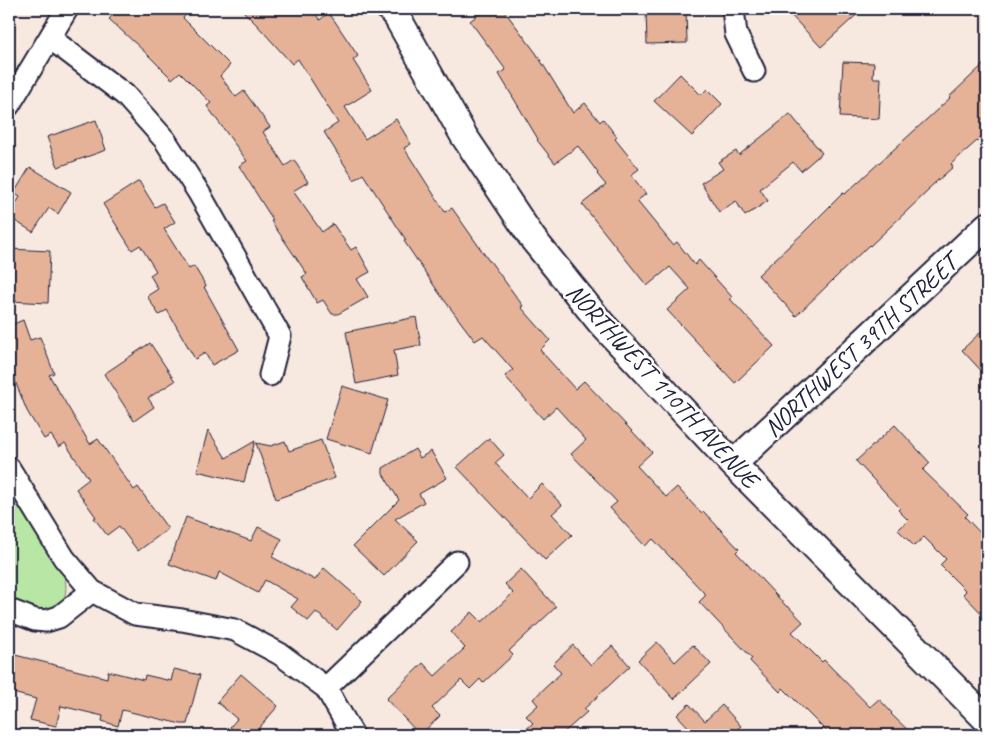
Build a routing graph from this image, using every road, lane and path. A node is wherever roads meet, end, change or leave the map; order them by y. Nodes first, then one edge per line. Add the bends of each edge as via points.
1 (68, 9) edge
2 (733, 9) edge
3 (399, 12) edge
4 (50, 38) junction
5 (754, 71) dead end
6 (9, 105) edge
7 (987, 226) edge
8 (270, 375) dead end
9 (733, 464) junction
10 (9, 468) edge
11 (457, 562) dead end
12 (92, 592) junction
13 (9, 610) edge
14 (326, 688) junction
15 (987, 720) edge
16 (353, 735) edge

1 - 4 street
2 - 5 street via 736,34
3 - 9 street, NORTHWEST 110TH AVENUE via 464,136 533,239 601,323
4 - 6 street
4 - 8 street via 125,95 166,140 280,336
7 - 9 street, NORTHWEST 39TH STREET
9 - 15 street, NORTHWEST 110TH AVENUE
10 - 12 street via 64,558
11 - 14 street
12 - 13 street via 59,617 46,622
12 - 14 street via 135,614 235,630 280,654
14 - 16 street

